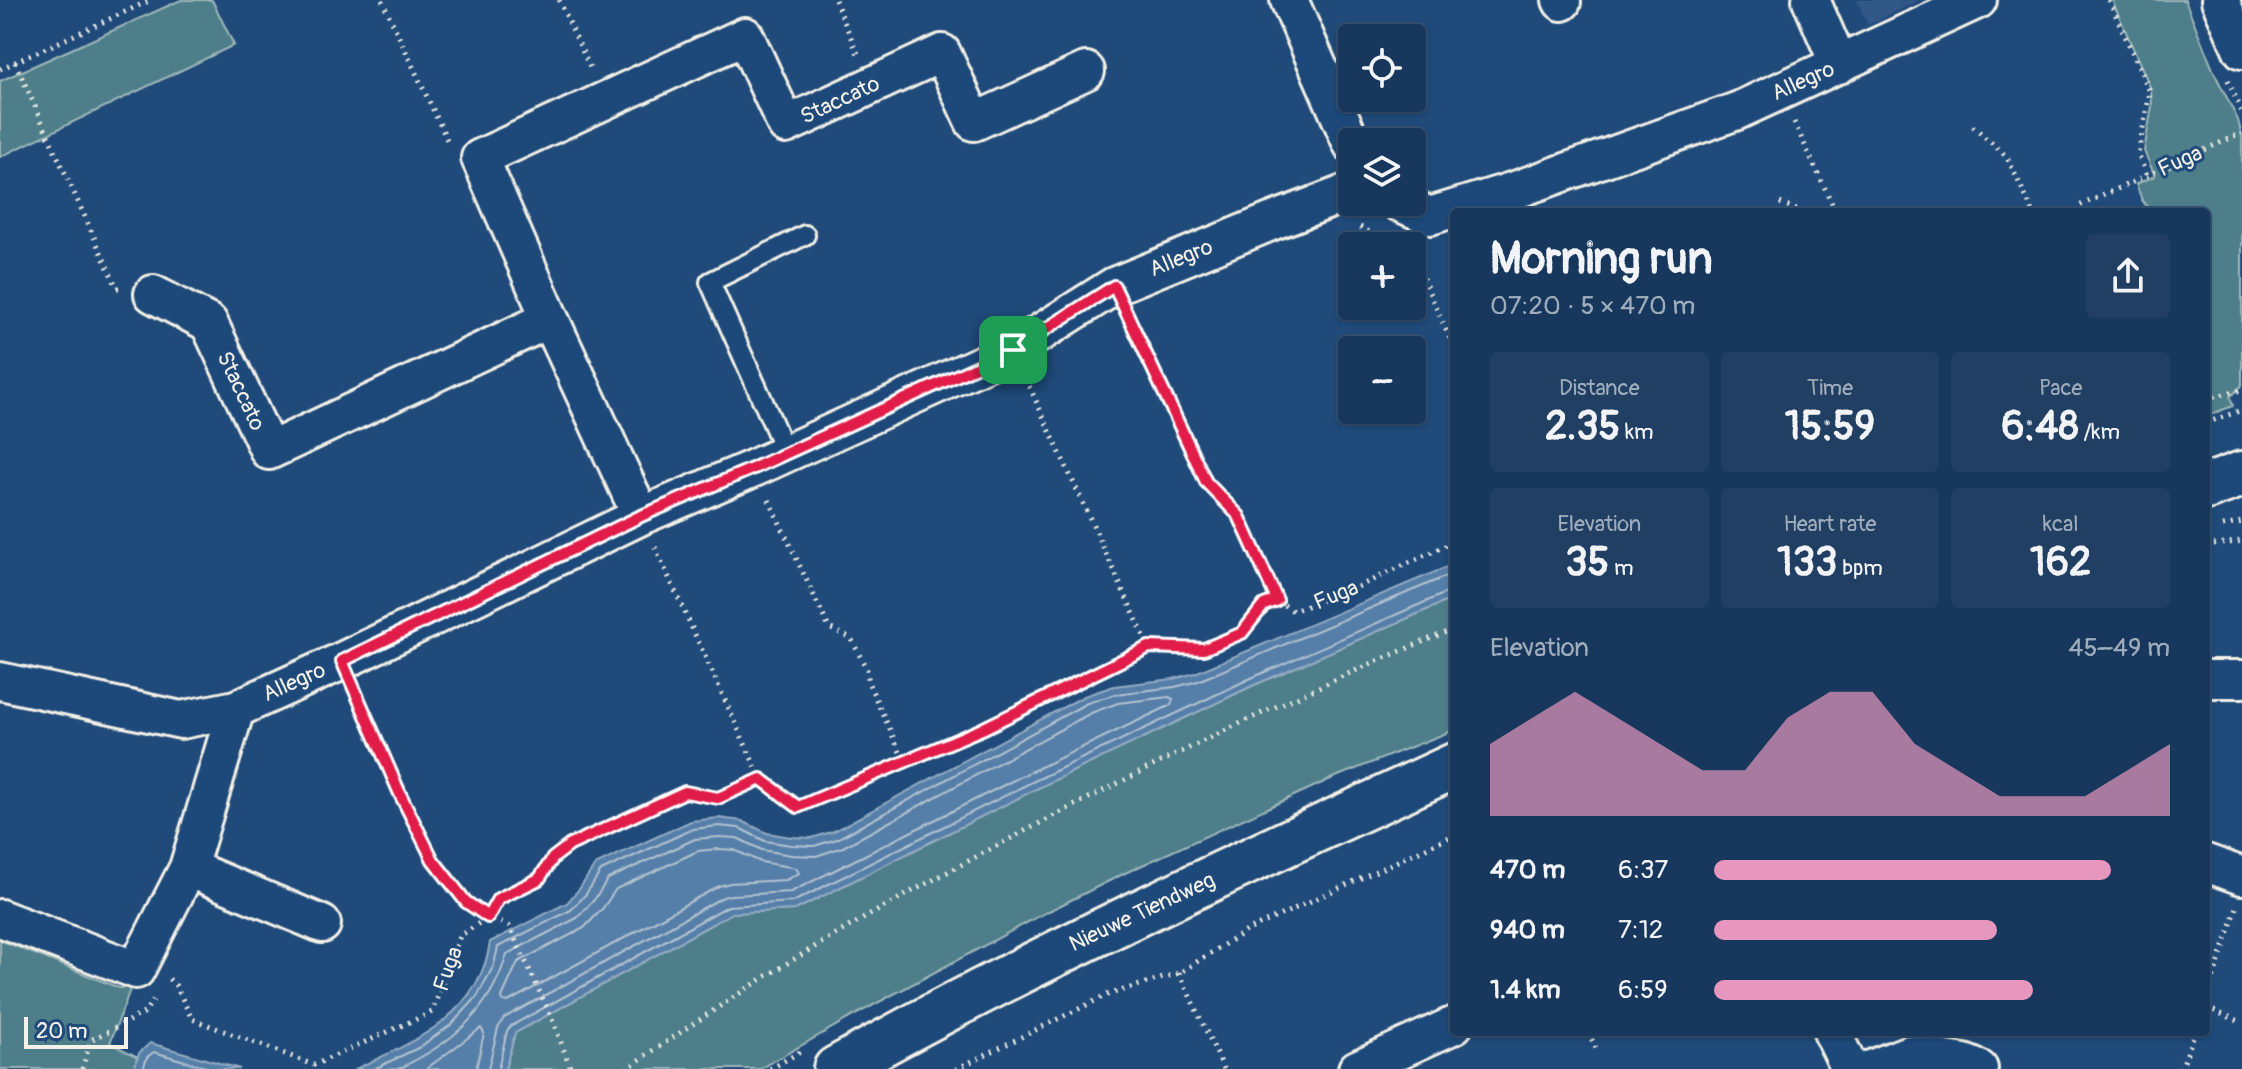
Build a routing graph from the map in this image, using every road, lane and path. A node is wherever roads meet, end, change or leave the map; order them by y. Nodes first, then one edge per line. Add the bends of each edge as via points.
1 (151, 0) edge
2 (382, 0) edge
3 (559, 0) edge
4 (835, 0) edge
5 (1289, 0) edge
6 (1811, 0) edge
7 (1978, 0) edge
8 (2109, 0) edge
9 (2220, 0) edge
10 (2242, 50) edge
11 (15, 62) junction
12 (1839, 65) junction
13 (0, 69) edge
14 (1086, 71) dead end
15 (872, 86) junction
16 (1779, 91) junction
17 (604, 100) junction
18 (1973, 126) dead end
19 (1345, 128) edge
20 (2242, 133) edge
21 (480, 158) junction
22 (2147, 176) junction
23 (1338, 196) edge
24 (1780, 203) dead end
25 (1455, 208) edge
26 (1792, 208) edge
27 (1834, 208) edge
28 (2031, 208) edge
29 (2078, 208) edge
30 (1450, 210) edge
31 (1426, 214) edge
32 (805, 235) dead end
33 (1426, 285) edge
34 (1114, 286) junction
35 (153, 294) joint
36 (550, 319) junction
37 (1450, 339) edge
38 (1013, 350) junction
39 (2242, 390) edge
40 (2210, 397) edge
41 (2242, 410) edge
42 (2210, 422) edge
43 (770, 460) junction
44 (2242, 474) edge
45 (2210, 486) edge
46 (641, 516) junction
47 (1450, 537) edge
48 (2242, 541) edge
49 (2210, 545) edge
50 (1277, 600) junction
51 (1450, 631) edge
52 (1149, 647) junction
53 (342, 661) junction
54 (2210, 679) edge
55 (2242, 679) edge
56 (0, 681) edge
57 (236, 709) junction
58 (905, 763) junction
59 (1450, 768) edge
60 (761, 779) junction
61 (1450, 837) edge
62 (2210, 866) edge
63 (188, 868) junction
64 (2240, 890) edge
65 (488, 917) junction
66 (0, 918) edge
67 (322, 924) dead end
68 (1179, 973) junction
69 (2210, 988) edge
70 (2210, 1010) edge
71 (2242, 1022) edge
72 (1450, 1029) edge
73 (1590, 1036) edge
74 (1834, 1036) edge
75 (2193, 1036) edge
76 (1597, 1050) dead end
77 (1419, 1056) edge
78 (82, 1069) edge
79 (571, 1069) edge
80 (626, 1069) edge
81 (836, 1069) edge
82 (956, 1069) edge
83 (1224, 1069) edge
84 (1357, 1069) edge
85 (1850, 1069) edge
86 (1871, 1069) edge
87 (1979, 1069) edge
88 (2181, 1069) edge

1 - 11 path
2 - 21 path via 459,167
3 - 17 path
4 - 15 path
5 - 19 street
6 - 12 street
7 - 12 street, Allegro
8 - 22 path via 2150,92 2138,154
9 - 10 street
11 - 13 path
11 - 35 path via 117,288
12 - 16 street, Allegro
14 - 15 street, Staccato via 974,122 942,53
15 - 17 street, Staccato via 786,125 745,36
16 - 25 street, Allegro via 1737,111
16 - 27 path
17 - 21 street, Staccato
18 - 28 path via 2007,157
20 - 22 path, Fuga
21 - 36 street
22 - 29 path, Fuga
23 - 34 street, Allegro
24 - 26 path
30 - 31 street, Allegro
32 - 43 lane via 710,282
33 - 37 path
34 - 38 street, Allegro
34 - 50 path via 1206,482 1239,516
35 - 36 street, Staccato via 209,323 269,451
36 - 46 street
38 - 43 street, Allegro
38 - 52 path
39 - 40 path
41 - 42 path
43 - 46 street, Allegro
43 - 58 path via 829,628 851,638
44 - 45 street
46 - 53 street, Allegro
46 - 60 path
47 - 50 path, Fuga via 1445,546 1293,611
48 - 49 path
50 - 52 path via 1264,605 1242,633 1204,649
51 - 80 path via 1268,709 931,881 764,978
52 - 58 path
53 - 57 street, Allegro
53 - 65 path via 433,860 466,902
54 - 55 street
56 - 57 street, Allegro via 181,720
57 - 63 street, Allegro
58 - 60 path via 798,807
59 - 81 street, Nieuwe Tiendweg via 1072,945
60 - 65 path, Fuga via 718,798 685,792 570,845 539,879 498,899
61 - 68 path via 1244,932
62 - 64 street
63 - 66 street, Allegro via 136,970
63 - 67 street
64 - 69 path
65 - 78 path, Fuga via 460,936 432,1012 314,1065 192,1019 168,977 144,1013 91,1040
65 - 79 path via 509,926
68 - 82 path via 1107,995
68 - 83 path
70 - 71 path
72 - 77 street
73 - 76 path
74 - 85 street
75 - 88 path
77 - 84 street
86 - 87 street via 1909,1054

